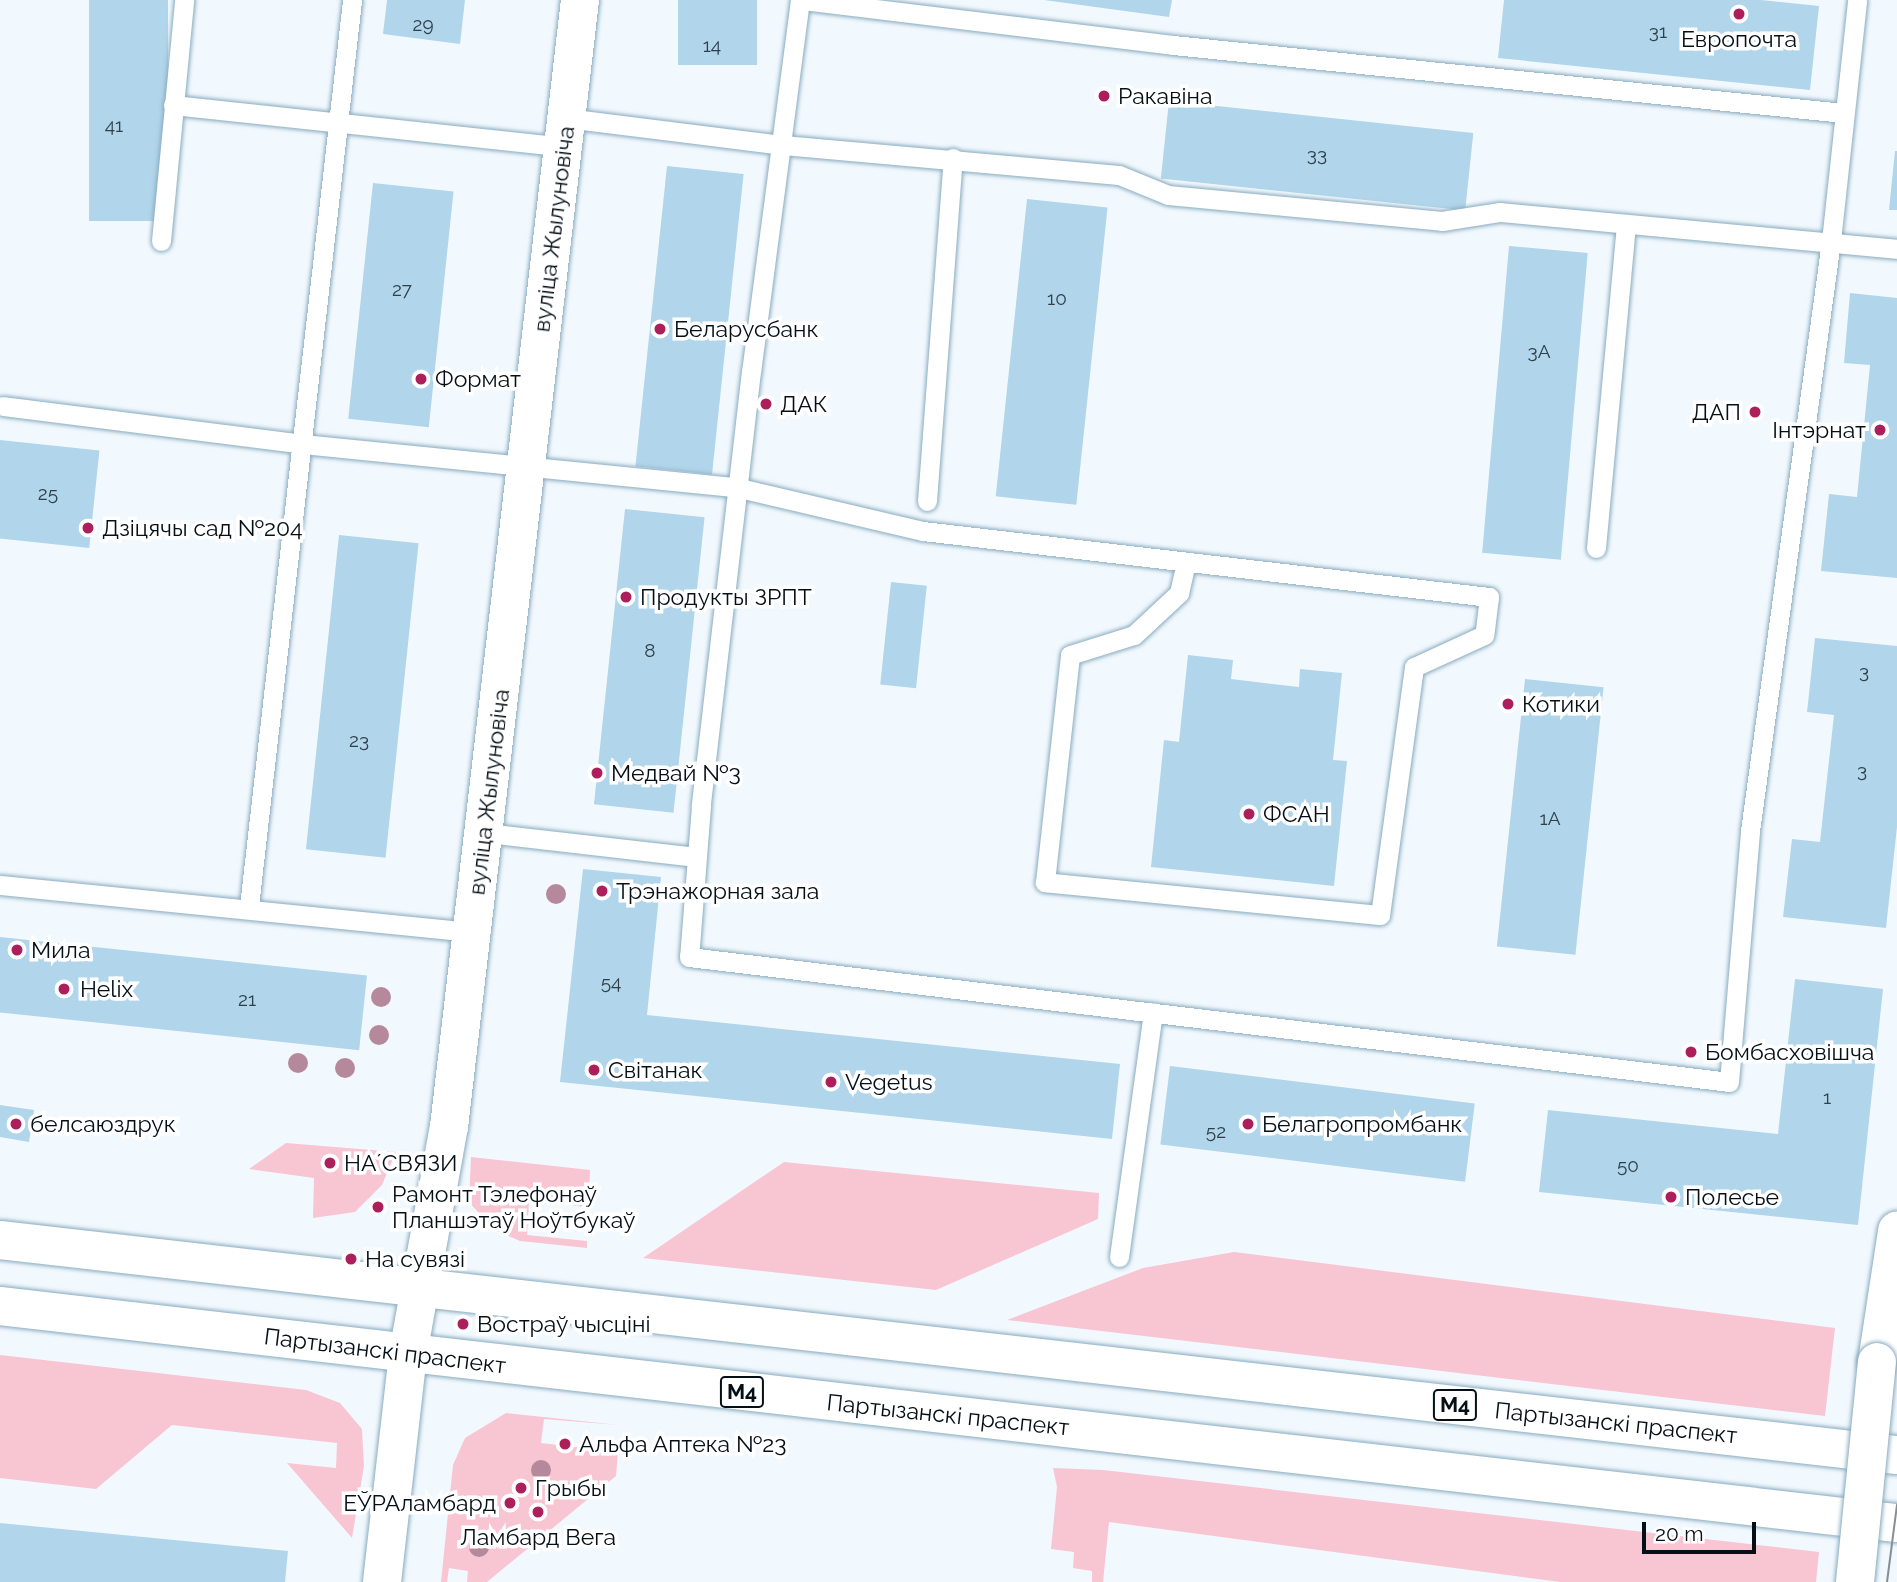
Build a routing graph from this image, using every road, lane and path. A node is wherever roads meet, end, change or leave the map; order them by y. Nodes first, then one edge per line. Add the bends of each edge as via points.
1 (184, 0) edge
2 (352, 0) edge
3 (580, 0) edge
4 (801, 0) edge
5 (1857, 0) edge
6 (173, 105) junction
7 (1844, 113) junction
8 (338, 123) junction
9 (565, 133) junction
10 (783, 145) junction
11 (953, 159) junction
12 (1626, 224) junction
13 (161, 241) dead end
14 (1831, 241) junction
15 (1897, 249) edge
16 (3, 406) dead end
17 (302, 444) junction
18 (526, 465) junction
19 (738, 488) junction
20 (927, 500) dead end
21 (1596, 548) dead end
22 (1186, 563) junction
23 (486, 833) junction
24 (696, 857) junction
25 (0, 885) edge
26 (249, 906) junction
27 (472, 932) junction
28 (1153, 1012) junction
29 (1897, 1229) edge
30 (0, 1240) edge
31 (1119, 1257) dead end
32 (419, 1284) junction
33 (0, 1306) edge
34 (408, 1354) junction
35 (1897, 1455) edge
36 (1897, 1523) edge
37 (382, 1582) edge
38 (1855, 1582) edge

1 - 6 lane
2 - 8 lane
3 - 9 main road, вуліца Жылуновіча
4 - 7 lane via 1173,46
4 - 10 lane
5 - 7 lane
6 - 8 lane
6 - 13 lane
7 - 14 lane
8 - 9 lane
8 - 17 lane
9 - 10 lane
9 - 18 main road, вуліца Жылуновіча
10 - 11 lane
10 - 19 lane
11 - 12 lane via 1119,175 1167,195 1442,221 1500,212
11 - 20 lane
12 - 14 lane
12 - 21 lane
14 - 15 lane
14 - 28 lane via 1750,831 1729,1082
16 - 17 lane
17 - 18 lane
17 - 26 lane
18 - 19 lane
18 - 23 main road, вуліца Жылуновіча
19 - 22 lane via 923,531
19 - 24 lane
22 - 22 lane via 1489,597 1484,635 1414,667 1380,915 1045,882 1070,655 1135,635 1179,593
23 - 24 lane
23 - 27 main road, вуліца Жылуновіча
24 - 28 lane via 689,957
25 - 26 lane
26 - 27 lane
27 - 32 main road, вуліца Жылуновіча via 449,1127
28 - 31 lane
29 - 38 main road, bridge via 1877,1362
30 - 32 main road, Партызанскі праспект / М4
32 - 34 main road, вуліца Жылуновіча
32 - 35 main road, Партызанскі праспект / М4
33 - 34 main road, Партызанскі праспект / М4
34 - 36 main road, Партызанскі праспект / М4
34 - 37 main road, вуліца Жылуновіча

